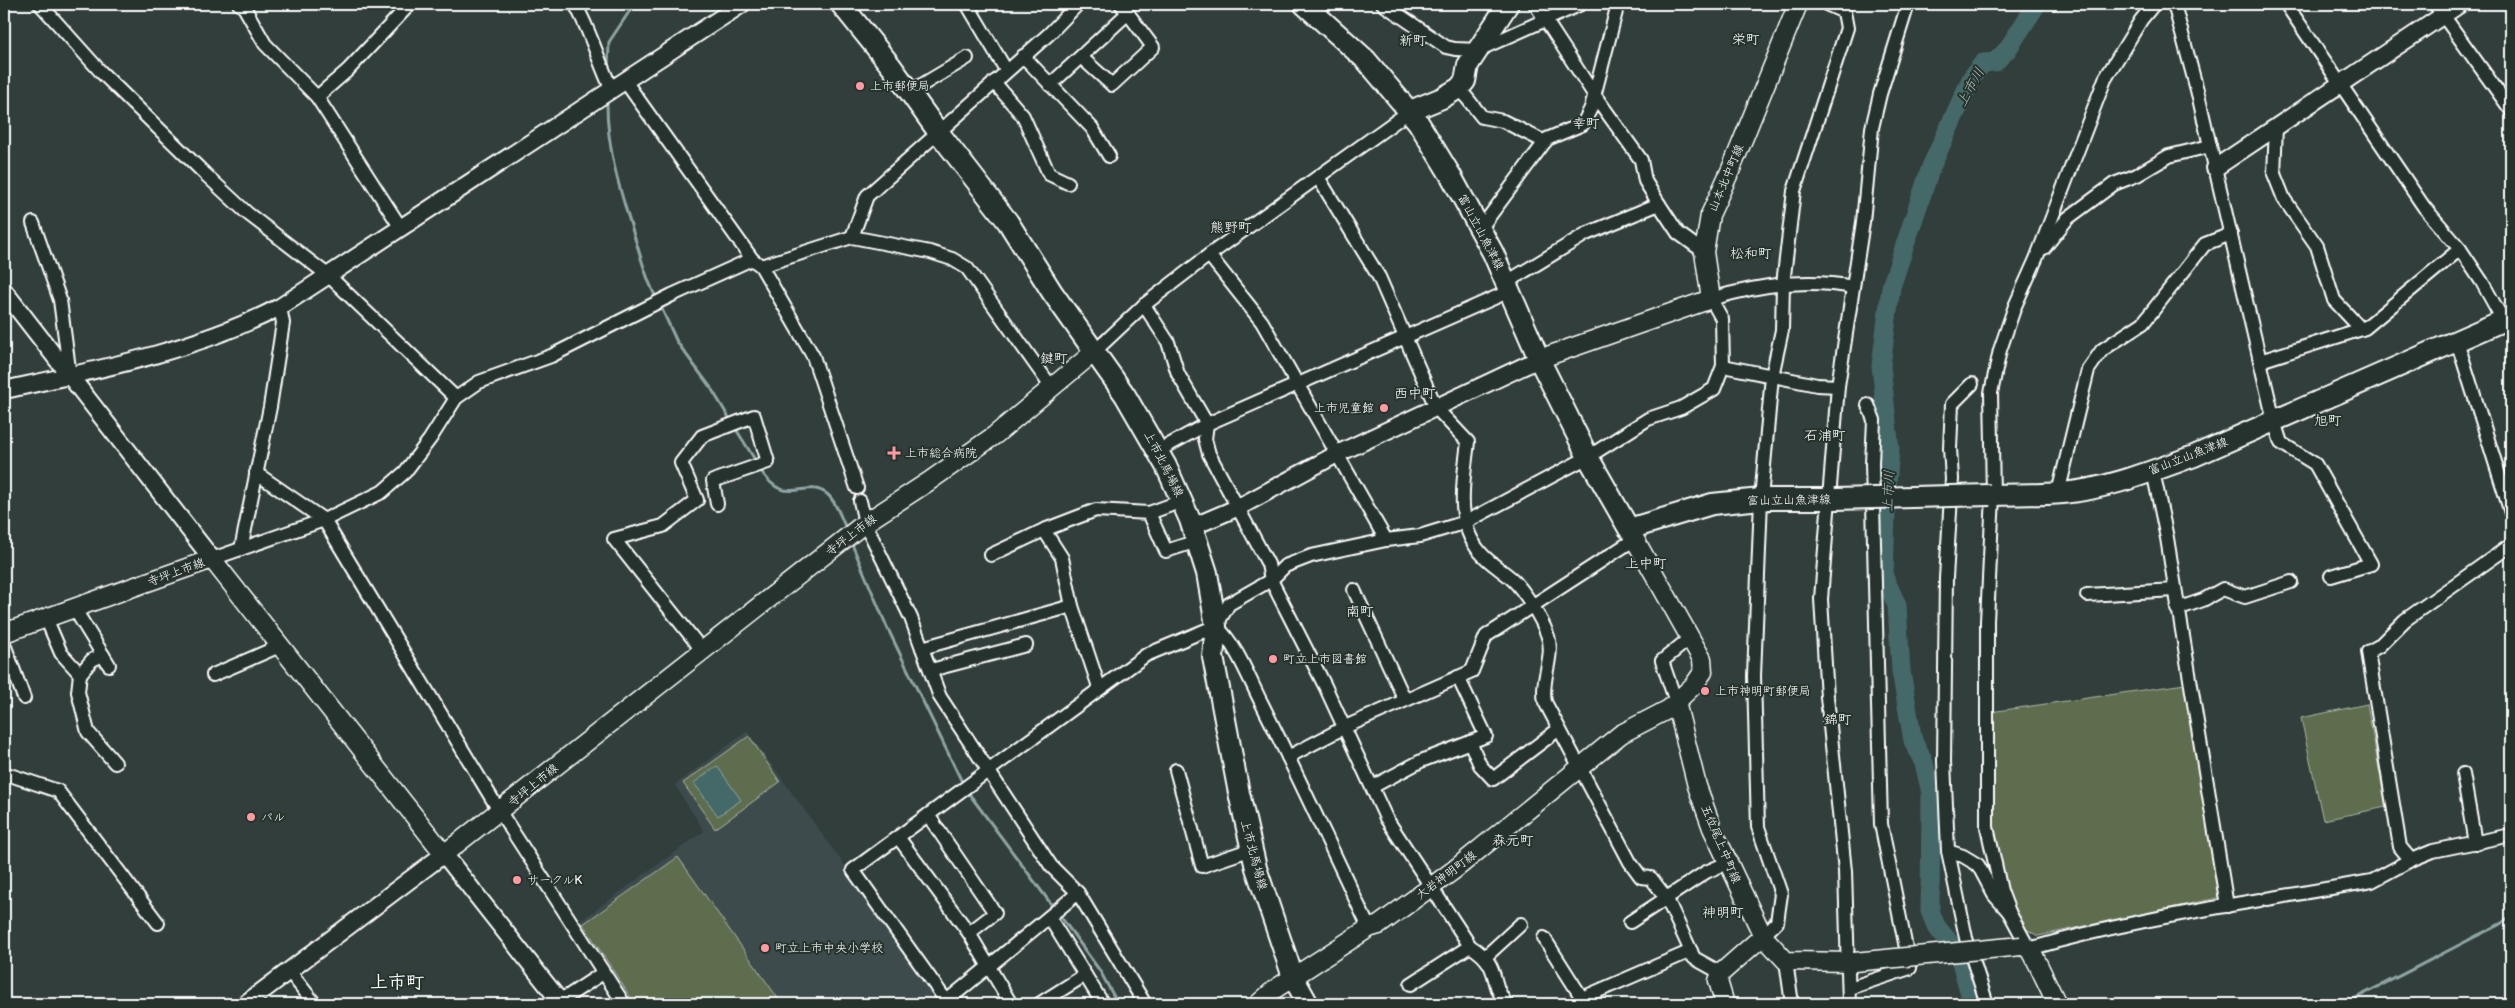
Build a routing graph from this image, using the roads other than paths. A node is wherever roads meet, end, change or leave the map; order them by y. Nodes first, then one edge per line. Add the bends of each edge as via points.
1 (40, 4) edge
2 (239, 4) edge
3 (410, 4) edge
4 (575, 4) edge
5 (742, 4) edge
6 (840, 4) edge
7 (967, 4) edge
8 (1078, 4) edge
9 (1384, 4) edge
10 (1508, 4) edge
11 (1535, 4) edge
12 (1581, 4) edge
13 (1618, 4) edge
14 (1798, 4) edge
15 (1826, 4) edge
16 (1908, 4) edge
17 (2154, 4) edge
18 (2174, 4) edge
19 (2286, 4) edge
20 (2460, 4) edge
21 (1308, 5) edge
22 (1125, 8) edge
23 (2440, 9) edge
24 (1545, 19) junction
25 (1478, 50) junction
26 (1023, 56) junction
27 (967, 58) dead end
28 (1082, 58) junction
29 (1006, 70) junction
30 (994, 82) junction
31 (2340, 84) junction
32 (1050, 85) junction
33 (618, 86) junction
34 (1459, 88) junction
35 (910, 92) junction
36 (1593, 93) junction
37 (317, 97) junction
38 (2511, 110) edge
39 (1410, 111) junction
40 (2276, 127) junction
41 (939, 134) junction
42 (1545, 142) junction
43 (2210, 146) junction
44 (1109, 156) dead end
45 (2215, 168) junction
46 (1318, 176) junction
47 (1068, 183) dead end
48 (1659, 204) junction
49 (33, 223) dead end
50 (401, 228) junction
51 (1480, 229) junction
52 (2231, 234) junction
53 (852, 237) junction
54 (2460, 248) junction
55 (1704, 252) junction
56 (1208, 255) junction
57 (2036, 259) junction
58 (757, 263) junction
59 (329, 276) junction
60 (1783, 284) junction
61 (1508, 286) junction
62 (1852, 287) junction
63 (4, 291) edge
64 (1711, 299) junction
65 (1144, 305) junction
66 (280, 307) junction
67 (2507, 319) edge
68 (2361, 329) junction
69 (1406, 338) junction
70 (2457, 341) junction
71 (1093, 353) junction
72 (1539, 359) junction
73 (2260, 362) junction
74 (1723, 366) junction
75 (70, 376) junction
76 (1772, 376) junction
77 (1972, 384) dead end
78 (1297, 385) junction
79 (1838, 386) junction
80 (1052, 388) junction
81 (4, 390) edge
82 (456, 398) junction
83 (1868, 405) dead end
84 (1436, 408) junction
85 (2274, 421) junction
86 (1207, 424) junction
87 (1158, 451) junction
88 (1337, 454) junction
89 (1588, 457) junction
90 (2153, 471) junction
91 (256, 473) junction
92 (2058, 493) junction
93 (1991, 495) junction
94 (1761, 499) junction
95 (1831, 499) junction
96 (1182, 501) junction
97 (717, 504) dead end
98 (1239, 507) junction
99 (1149, 513) junction
100 (2511, 513) edge
101 (324, 520) junction
102 (1466, 522) junction
103 (865, 523) junction
104 (1044, 530) junction
105 (1195, 534) junction
106 (1632, 534) junction
107 (1386, 540) junction
108 (2511, 545) edge
109 (241, 549) junction
110 (991, 555) dead end
111 (212, 559) junction
112 (2331, 576) dead end
113 (1271, 580) junction
114 (2291, 582) dead end
115 (1354, 590) dead end
116 (2175, 590) junction
117 (2087, 595) dead end
118 (1072, 606) junction
119 (1532, 607) junction
120 (74, 608) junction
121 (2177, 609) junction
122 (46, 618) junction
123 (1216, 626) junction
124 (4, 633) edge
125 (1690, 638) junction
126 (4, 644) edge
127 (282, 645) junction
128 (1026, 645) dead end
129 (922, 648) junction
130 (702, 650) junction
131 (931, 670) junction
132 (80, 674) junction
133 (213, 675) dead end
134 (1458, 677) junction
135 (1099, 687) junction
136 (24, 698) dead end
137 (1405, 700) junction
138 (1676, 702) junction
139 (1345, 727) junction
140 (1560, 729) junction
141 (1470, 742) junction
142 (1288, 757) junction
143 (115, 763) dead end
144 (1580, 768) junction
145 (989, 770) junction
146 (1176, 770) dead end
147 (4, 773) edge
148 (2463, 774) dead end
149 (1372, 787) junction
150 (500, 812) junction
151 (928, 816) junction
152 (2511, 836) edge
153 (898, 837) junction
154 (2475, 843) junction
155 (1252, 849) junction
156 (1948, 851) junction
157 (444, 854) junction
158 (2411, 860) junction
159 (1727, 863) junction
160 (1431, 886) junction
161 (1078, 894) junction
162 (1667, 899) junction
163 (2227, 906) junction
164 (2008, 912) junction
165 (1049, 917) junction
166 (1630, 922) dead end
167 (158, 923) dead end
168 (1521, 924) dead end
169 (1369, 928) junction
170 (969, 933) junction
171 (1763, 936) junction
172 (1544, 938) dead end
173 (1470, 946) junction
174 (2025, 948) junction
175 (1691, 951) junction
176 (1485, 957) junction
177 (1786, 961) junction
178 (1850, 962) junction
179 (988, 966) junction
180 (289, 971) junction
181 (603, 972) junction
182 (1721, 973) junction
183 (1085, 975) junction
184 (1293, 977) junction
185 (1411, 984) dead end
186 (1850, 988) junction
187 (557, 1003) edge
188 (945, 1003) edge
189 (245, 1004) edge
190 (315, 1004) edge
191 (624, 1004) edge
192 (1011, 1004) edge
193 (1040, 1004) edge
194 (1103, 1004) edge
195 (1145, 1004) edge
196 (1258, 1004) edge
197 (1308, 1004) edge
198 (1507, 1004) edge
199 (1725, 1004) edge
200 (1792, 1004) edge
201 (1849, 1004) edge
202 (1987, 1004) edge
203 (2057, 1004) edge

1 - 59 street via 101,72 247,214
2 - 37 street via 244,7 265,44
3 - 37 street via 348,70
4 - 33 street via 590,30 599,63
5 - 33 street
6 - 35 main road, 上市北馬場線
7 - 29 street
8 - 26 street
9 - 25 street via 1446,47
10 - 25 main road
11 - 24 street
12 - 24 street
13 - 36 street
14 - 55 main road, 山本北中町線 via 1710,215
15 - 60 street via 1844,12 1847,28 1794,190
16 - 62 street via 1872,128 1863,222
17 - 57 street via 2140,20 2104,79
18 - 43 street
19 - 31 street
20 - 23 street
21 - 39 main road, 富山立山魚津線 via 1366,60
22 - 28 street
22 - 28 street via 1153,46 1112,85
23 - 31 street
23 - 38 street
24 - 25 street
24 - 36 street
25 - 34 main road
26 - 29 street
26 - 32 street
27 - 35 street
28 - 32 street
29 - 30 street
30 - 41 street
30 - 47 street via 1024,116 1049,174
31 - 40 street
31 - 54 street via 2424,207
32 - 44 street via 1092,128
33 - 50 street
33 - 58 street
34 - 39 main road
34 - 42 street via 1482,117 1503,121
35 - 41 main road, 上市北馬場線
36 - 42 street via 1591,108 1583,124
36 - 48 street via 1641,160 1644,181
37 - 50 street
39 - 46 street
39 - 51 main road, 富山立山魚津線
40 - 45 street
40 - 68 street via 2274,174 2284,199 2317,246 2334,300
41 - 53 street via 867,196
41 - 71 main road, 上市北馬場線 via 1008,222
42 - 51 street
43 - 45 street
43 - 57 street via 2169,156 2114,184 2068,218
45 - 52 street
46 - 56 street
46 - 69 street via 1379,277
48 - 55 street via 1678,233
48 - 61 street via 1586,234
49 - 75 street via 60,300
50 - 59 street
51 - 61 main road, 富山立山魚津線
52 - 73 street
52 - 92 street via 2205,244 2143,323 2102,350 2088,370
53 - 58 street
53 - 80 street via 930,252 967,268
54 - 67 street
54 - 68 street
55 - 64 main road, 山本北中町線
56 - 65 street
56 - 78 street via 1262,322
57 - 93 street via 2000,350 1991,393
58 - 82 street via 672,295 551,356 479,382
58 - 103 street via 813,356 859,494
59 - 66 street
59 - 82 street
60 - 62 street via 1825,282
60 - 64 street via 1740,290
60 - 76 street via 1782,330
61 - 69 street
61 - 72 main road, 富山立山魚津線
62 - 79 street
63 - 75 street
64 - 72 main road
64 - 74 street via 1722,319
65 - 71 street
65 - 86 street via 1168,342 1178,374
66 - 75 street via 207,339
66 - 91 street via 283,323
67 - 70 main road, 富山立山魚津線
68 - 73 street
69 - 78 street
69 - 84 street
70 - 85 main road, 富山立山魚津線
70 - 100 street
71 - 80 main road, 寺坪上市線
71 - 87 main road, 上市北馬場線 via 1124,395
72 - 84 street
72 - 89 main road, 富山立山魚津線
73 - 85 street
74 - 76 street
74 - 89 street via 1714,389 1681,408 1648,419
75 - 81 street
75 - 111 street
76 - 79 street
76 - 94 street
77 - 156 street via 1952,404 1944,761
78 - 86 street
78 - 88 street
79 - 95 street
80 - 103 main road, 寺坪上市線 via 994,435
82 - 101 street via 405,472 382,492
83 - 186 street via 1874,420 1872,473 1880,824 1910,968
84 - 88 street
84 - 102 street via 1468,442 1462,504
85 - 90 main road, 富山立山魚津線
85 - 112 street via 2281,443 2315,464 2370,564
86 - 87 street
86 - 98 street via 1205,439 1209,454
87 - 96 main road, 上市北馬場線
88 - 98 street
88 - 107 street
89 - 102 street
89 - 106 main road, 富山立山魚津線
90 - 92 main road, 富山立山魚津線 via 2095,488
90 - 116 street
91 - 101 street
91 - 109 street
92 - 93 main road, 富山立山魚津線
93 - 95 main road, 富山立山魚津線, bridge
93 - 164 street via 1987,827 2000,891
94 - 95 main road, 富山立山魚津線
94 - 106 main road, 富山立山魚津線 via 1712,504
94 - 171 street via 1754,676 1758,827 1781,894 1777,922
95 - 178 street via 1821,599
96 - 99 street
96 - 105 main road, 上市北馬場線
97 - 130 street via 713,481 768,462 754,416 702,436 680,463 696,500 663,526 614,538
98 - 105 street
98 - 113 street via 1268,564
99 - 104 street via 1096,510
99 - 105 street via 1166,551
101 - 109 street
101 - 150 street
102 - 107 street via 1420,536
102 - 119 street via 1481,554 1514,580
103 - 129 street
103 - 130 main road, 寺坪上市線
104 - 110 street
104 - 118 street via 1062,558
105 - 123 main road, 上市北馬場線 via 1207,573
106 - 119 street
106 - 125 main road
107 - 113 street via 1311,556 1285,566
108 - 158 street via 2406,620 2368,652 2400,847
109 - 111 street
111 - 120 main road, 寺坪上市線
111 - 127 main road, 寺坪上市線
113 - 123 street via 1229,604
113 - 139 street
114 - 121 street via 2245,597 2223,588 2203,600
115 - 137 street
116 - 117 street
116 - 121 street
118 - 129 street
118 - 135 street
119 - 134 street via 1486,636 1472,671
119 - 140 street via 1550,644 1542,691
120 - 122 main road, 寺坪上市線
120 - 132 street via 106,660 92,660
121 - 163 street
122 - 124 main road, 寺坪上市線
122 - 132 street via 61,652
123 - 135 street via 1146,655
123 - 142 street via 1225,634
123 - 155 main road, 上市北馬場線 via 1213,657
125 - 138 main road via 1702,659 1703,672
125 - 138 street via 1662,660
126 - 136 street
127 - 133 street
127 - 157 main road, 寺坪上市線
128 - 131 street
129 - 131 street
130 - 150 main road, 寺坪上市線
131 - 145 street via 940,697
132 - 143 street via 78,692 88,732
134 - 137 street
134 - 141 street via 1486,736
135 - 145 street
137 - 139 street
138 - 144 main road, 大岩神明町線 via 1670,709 1621,734
138 - 159 main road, 五位尾上中町線 via 1697,786
139 - 142 street
139 - 149 street
140 - 141 street via 1493,780 1480,765
140 - 144 street
141 - 149 street via 1421,761
142 - 169 street
144 - 160 main road, 大岩神明町線
144 - 162 street via 1630,862 1641,877 1651,878
145 - 151 street
145 - 161 street via 1051,866
146 - 155 street via 1202,866
147 - 167 street via 58,792
148 - 154 street
149 - 160 street via 1386,818
150 - 157 main road, 寺坪上市線
150 - 181 street
151 - 153 street
151 - 170 street via 995,913
152 - 154 street
153 - 170 street
153 - 188 street via 853,870
154 - 158 street via 2433,851
155 - 184 main road, 上市北馬場線
156 - 164 street via 1978,866
156 - 202 street via 1966,938
157 - 180 street
157 - 187 street
158 - 163 street via 2372,880
159 - 162 street via 1706,872
159 - 171 main road, 五位尾上中町線
160 - 169 main road, 大岩神明町線 via 1379,925
160 - 173 street
161 - 165 street
161 - 195 street
162 - 166 street
162 - 175 street
163 - 174 street via 2170,915
164 - 174 street
165 - 179 street
165 - 183 street
168 - 176 street
169 - 184 main road, 大岩神明町線
170 - 179 street
171 - 177 main road, 五位尾上中町線
171 - 182 main road
172 - 175 street via 1582,998
173 - 176 street
173 - 185 street
174 - 178 main road, bridge
174 - 203 main road
175 - 182 street via 1694,958
176 - 198 street
177 - 178 main road
177 - 200 street
178 - 186 street
179 - 188 street
179 - 192 street
180 - 189 street
180 - 190 street
181 - 187 street
181 - 191 street
182 - 199 main road via 1718,982
183 - 193 street
183 - 194 street
184 - 196 main road, 大岩神明町線
184 - 197 main road, 上市北馬場線
186 - 201 street

